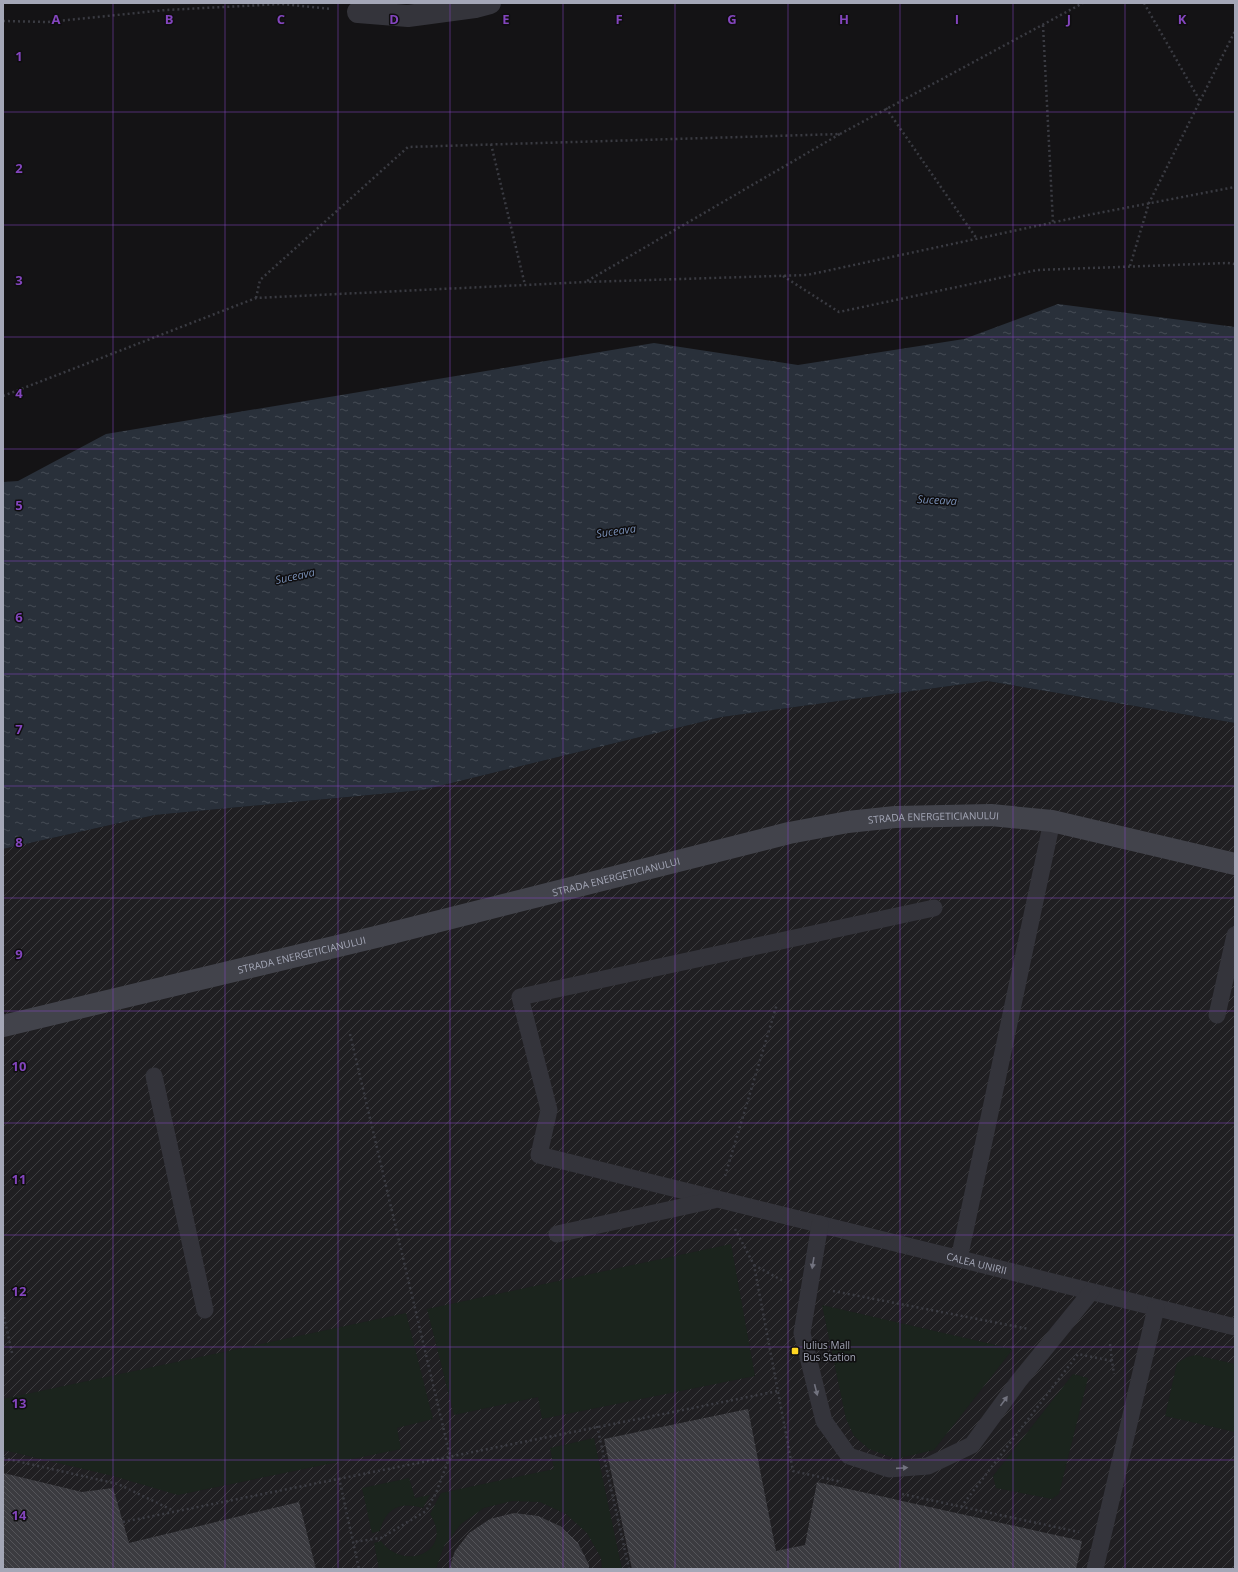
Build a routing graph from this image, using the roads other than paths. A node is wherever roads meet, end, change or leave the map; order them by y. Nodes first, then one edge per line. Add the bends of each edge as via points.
1 (490, 3) edge
2 (358, 12) road end
3 (1052, 821) junction
4 (1235, 864) edge
5 (934, 908) dead end
6 (1235, 935) edge
7 (1217, 1015) dead end
8 (3, 1026) edge
9 (154, 1076) dead end
10 (718, 1199) junction
11 (820, 1224) junction
12 (557, 1234) dead end
13 (960, 1259) junction
14 (1091, 1292) junction
15 (1156, 1308) junction
16 (205, 1310) dead end
17 (1235, 1327) edge
18 (1095, 1569) edge

1 - 2 street via 408,16
3 - 4 street, STRADA ENERGETICIANULUI
3 - 8 street, STRADA ENERGETICIANULUI via 991,815 895,817 848,822 789,833 380,936
3 - 13 lane
5 - 10 lane, CALEA UNIRII via 520,997 549,1110 539,1155
6 - 7 lane
9 - 16 lane
10 - 11 lane, CALEA UNIRII
10 - 12 lane
11 - 13 lane, CALEA UNIRII
11 -> 14 lane via 802,1333 824,1421 849,1456 888,1469 928,1466 972,1445 1018,1382
13 - 14 lane, CALEA UNIRII
14 - 15 lane, CALEA UNIRII
15 - 17 lane, CALEA UNIRII
15 - 18 lane

